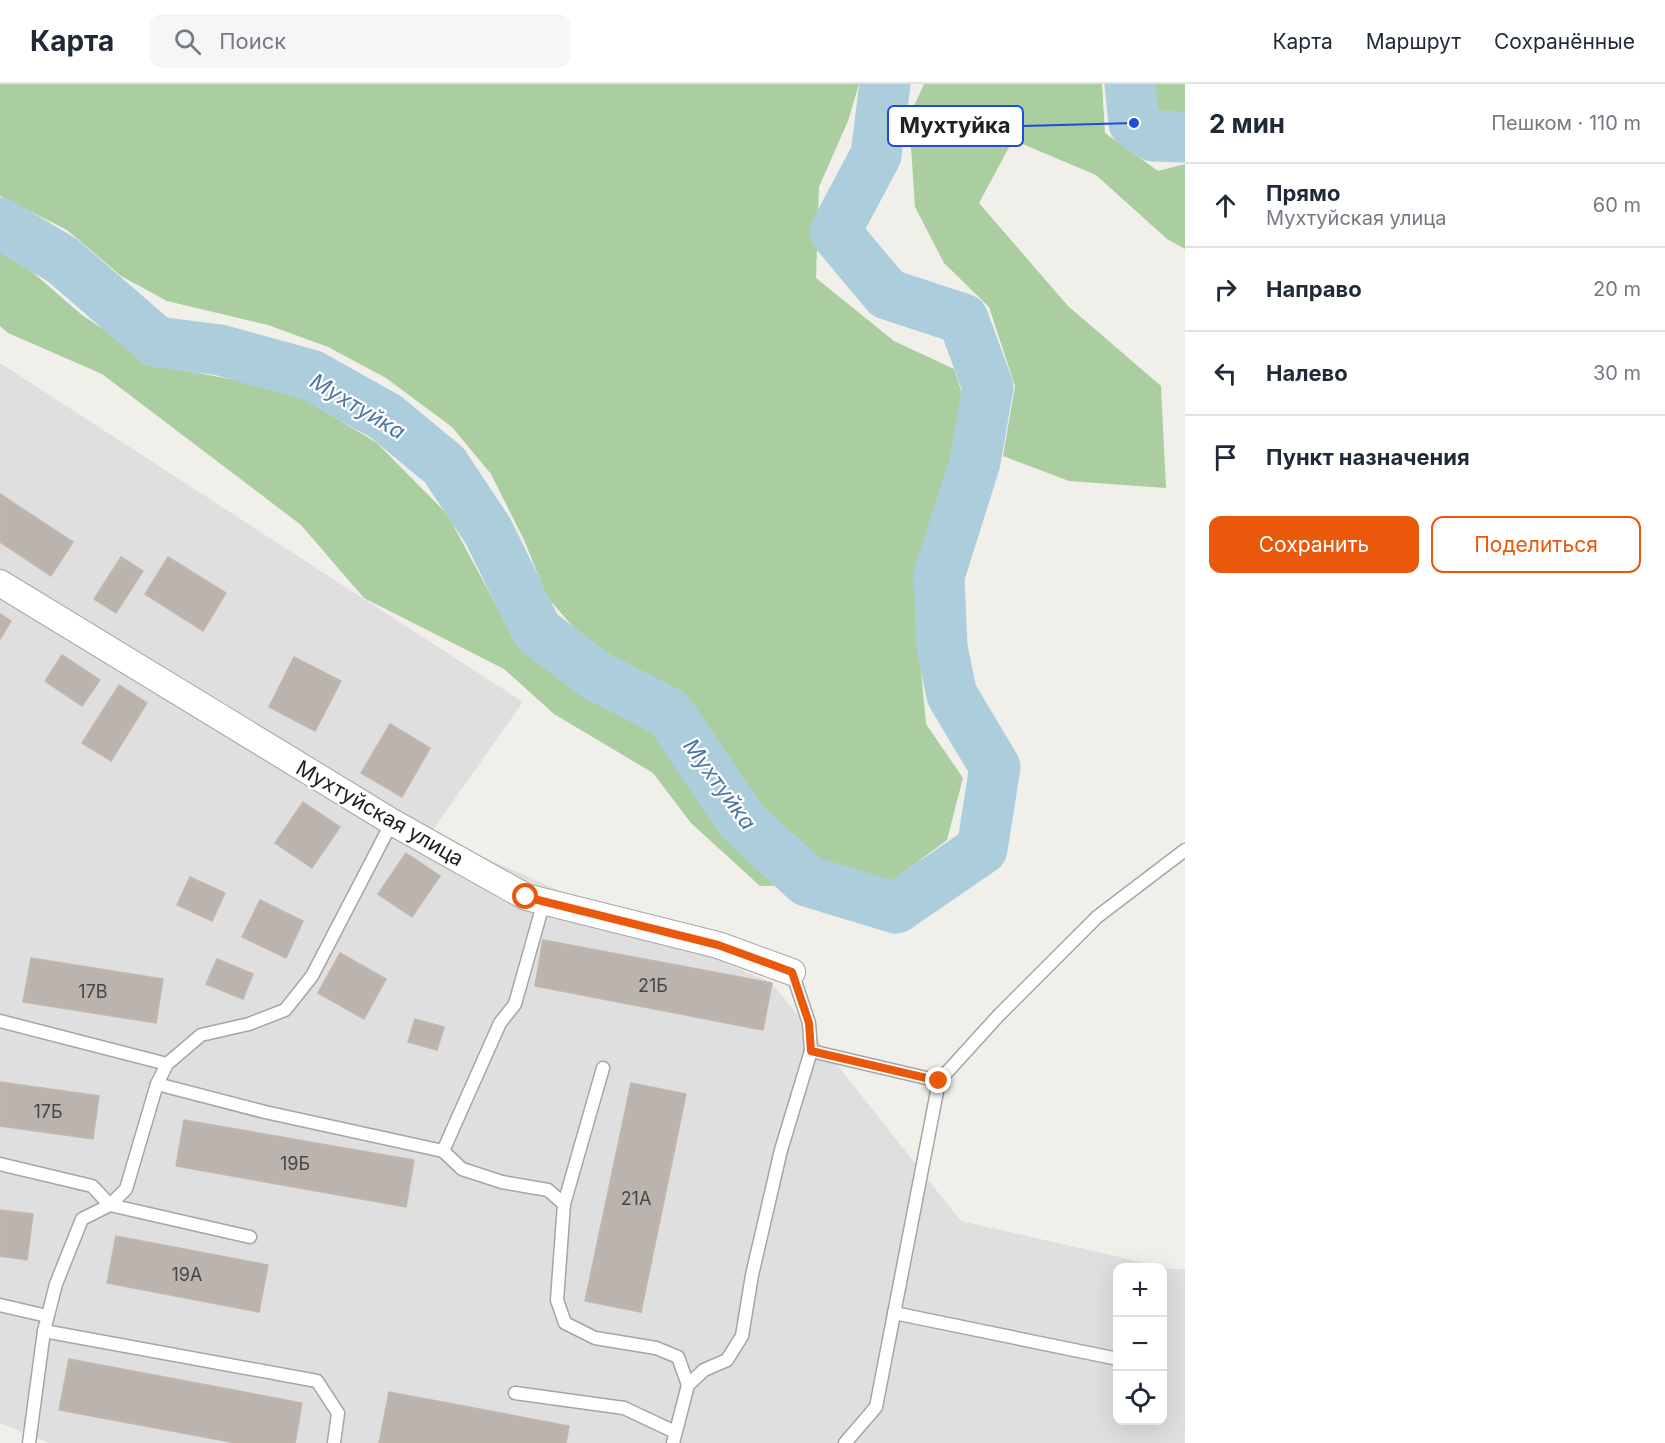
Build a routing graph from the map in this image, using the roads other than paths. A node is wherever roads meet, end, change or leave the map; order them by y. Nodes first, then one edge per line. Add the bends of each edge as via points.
1 (0, 583) edge
2 (392, 822) junction
3 (1185, 850) edge
4 (544, 902) junction
5 (792, 972) joint
6 (0, 1021) edge
7 (811, 1051) junction
8 (167, 1064) junction
9 (603, 1068) dead end
10 (939, 1081) junction
11 (157, 1084) junction
12 (442, 1151) junction
13 (0, 1164) edge
14 (564, 1204) junction
15 (110, 1205) junction
16 (250, 1237) dead end
17 (0, 1305) edge
18 (894, 1313) junction
19 (47, 1316) junction
20 (44, 1330) junction
21 (1113, 1358) edge
22 (688, 1384) junction
23 (515, 1393) dead end
24 (674, 1438) edge
25 (29, 1443) edge
26 (334, 1443) edge
27 (844, 1443) edge

1 - 2 street, Мухтуйская улица
2 - 4 street, Мухтуйская улица via 526,897
2 - 8 lane via 312,976 285,1010 249,1024 201,1035
3 - 10 lane via 1096,918
4 - 5 street, Мухтуйская улица via 718,945
4 - 12 lane via 515,1004 500,1023
5 - 7 lane via 809,1023
6 - 8 lane
7 - 10 lane
7 - 22 lane via 781,1150 742,1336 728,1360 704,1370
8 - 11 lane
9 - 14 lane
10 - 18 lane
11 - 12 lane
11 - 15 lane via 126,1189
12 - 14 lane via 462,1169 502,1182 548,1190
13 - 15 lane via 93,1186
14 - 22 lane via 557,1300 565,1323 595,1338 656,1348 678,1357
15 - 16 lane
15 - 19 lane via 82,1219
17 - 19 lane
18 - 21 lane
18 - 27 lane via 876,1407
19 - 20 lane
20 - 25 lane
20 - 26 lane via 317,1381 338,1413
22 - 24 lane
23 - 24 lane via 624,1408

